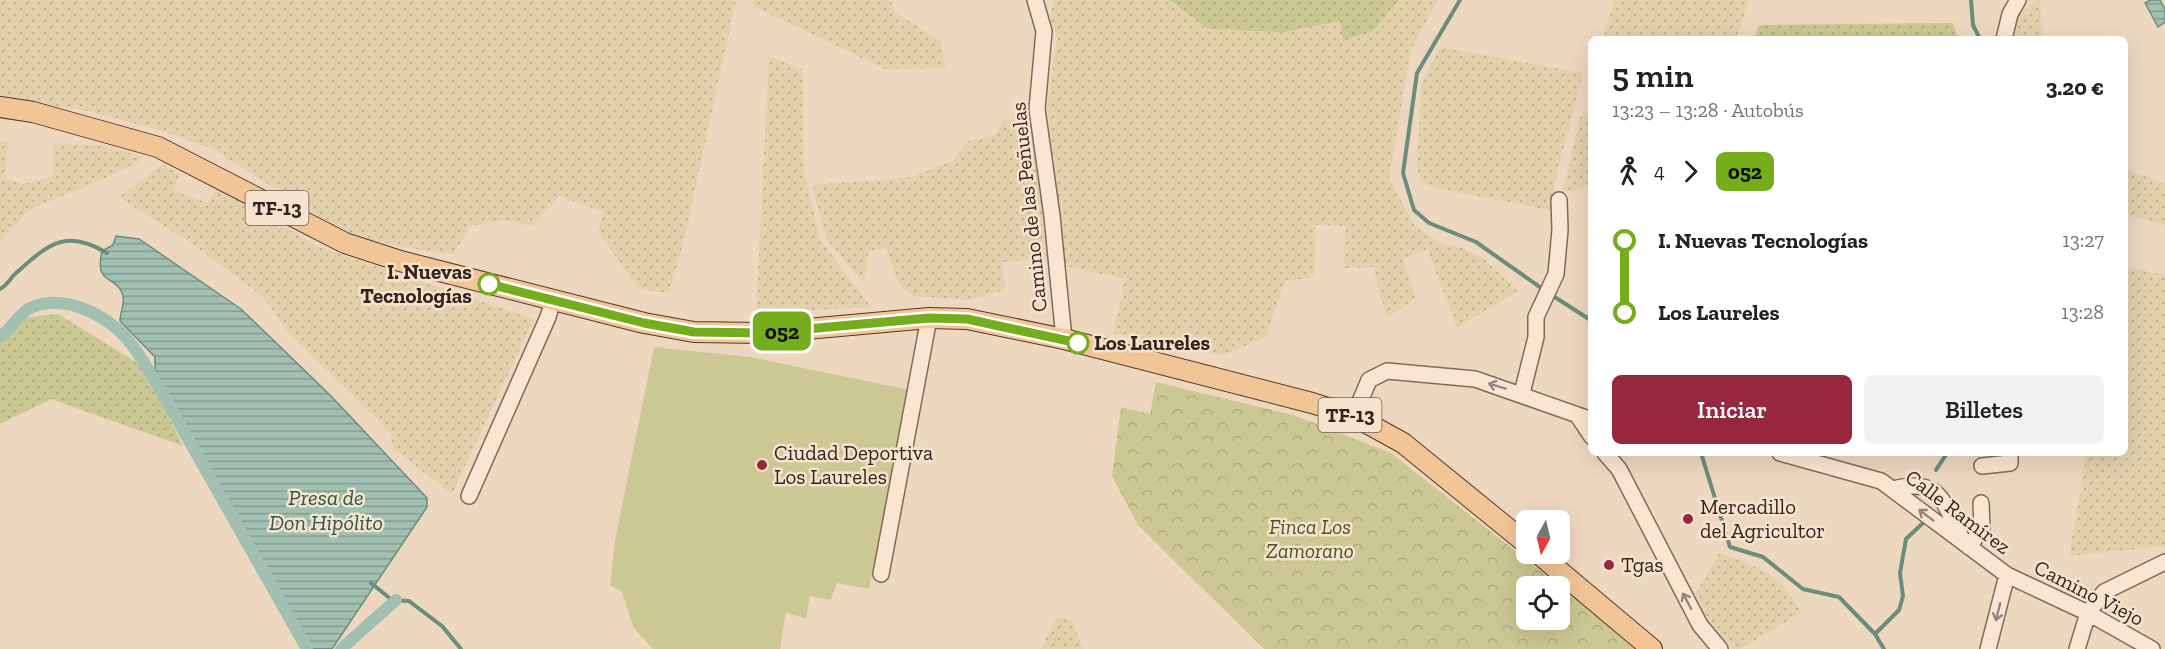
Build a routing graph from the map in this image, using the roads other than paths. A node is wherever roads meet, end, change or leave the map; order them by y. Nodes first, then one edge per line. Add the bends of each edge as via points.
1 (1035, 0) edge
2 (2018, 0) edge
3 (2005, 36) edge
4 (0, 107) edge
5 (1559, 200) dead end
6 (553, 300) junction
7 (929, 318) junction
8 (1064, 339) junction
9 (1522, 393) junction
10 (1354, 416) junction
11 (1585, 418) edge
12 (1608, 456) edge
13 (1791, 456) edge
14 (2010, 456) edge
15 (1982, 466) dead end
16 (1893, 489) junction
17 (469, 496) dead end
18 (1981, 503) dead end
19 (1516, 535) edge
20 (1966, 544) junction
21 (2165, 562) edge
22 (1551, 564) edge
23 (881, 574) dead end
24 (2007, 575) junction
25 (2088, 613) junction
26 (1651, 649) edge
27 (1720, 649) edge
28 (1988, 649) edge
29 (2077, 649) edge
30 (2152, 649) edge

1 - 8 street, Camino de las Peñuelas via 1044,31 1037,109 1053,216
2 - 3 street
4 - 6 main road, TF-13 via 33,112 158,147 345,243
5 - 9 street via 1556,274 1536,317 1536,337
6 - 7 main road, TF-13 via 694,332 762,333
6 - 17 street
7 - 8 main road, TF-13 via 967,319
7 - 23 street
8 - 10 main road, TF-13
9 -> 10 street via 1475,379 1387,370 1369,380
9 - 11 street
10 - 19 main road, TF-13 via 1403,443
27 -> 12 street via 1700,625 1619,469
13 - 16 street, Calle Ramírez via 1881,481
14 - 15 street via 2010,463
20 -> 16 street, Calle Ramírez
16 - 20 street via 1928,486 1940,495
18 - 20 street via 1983,528
20 - 24 street, Calle Ramírez
21 - 25 street via 2104,592
22 - 26 main road
24 - 25 street, Camino Viejo
24 -> 28 street
25 - 29 street
25 - 30 street, Camino Viejo

